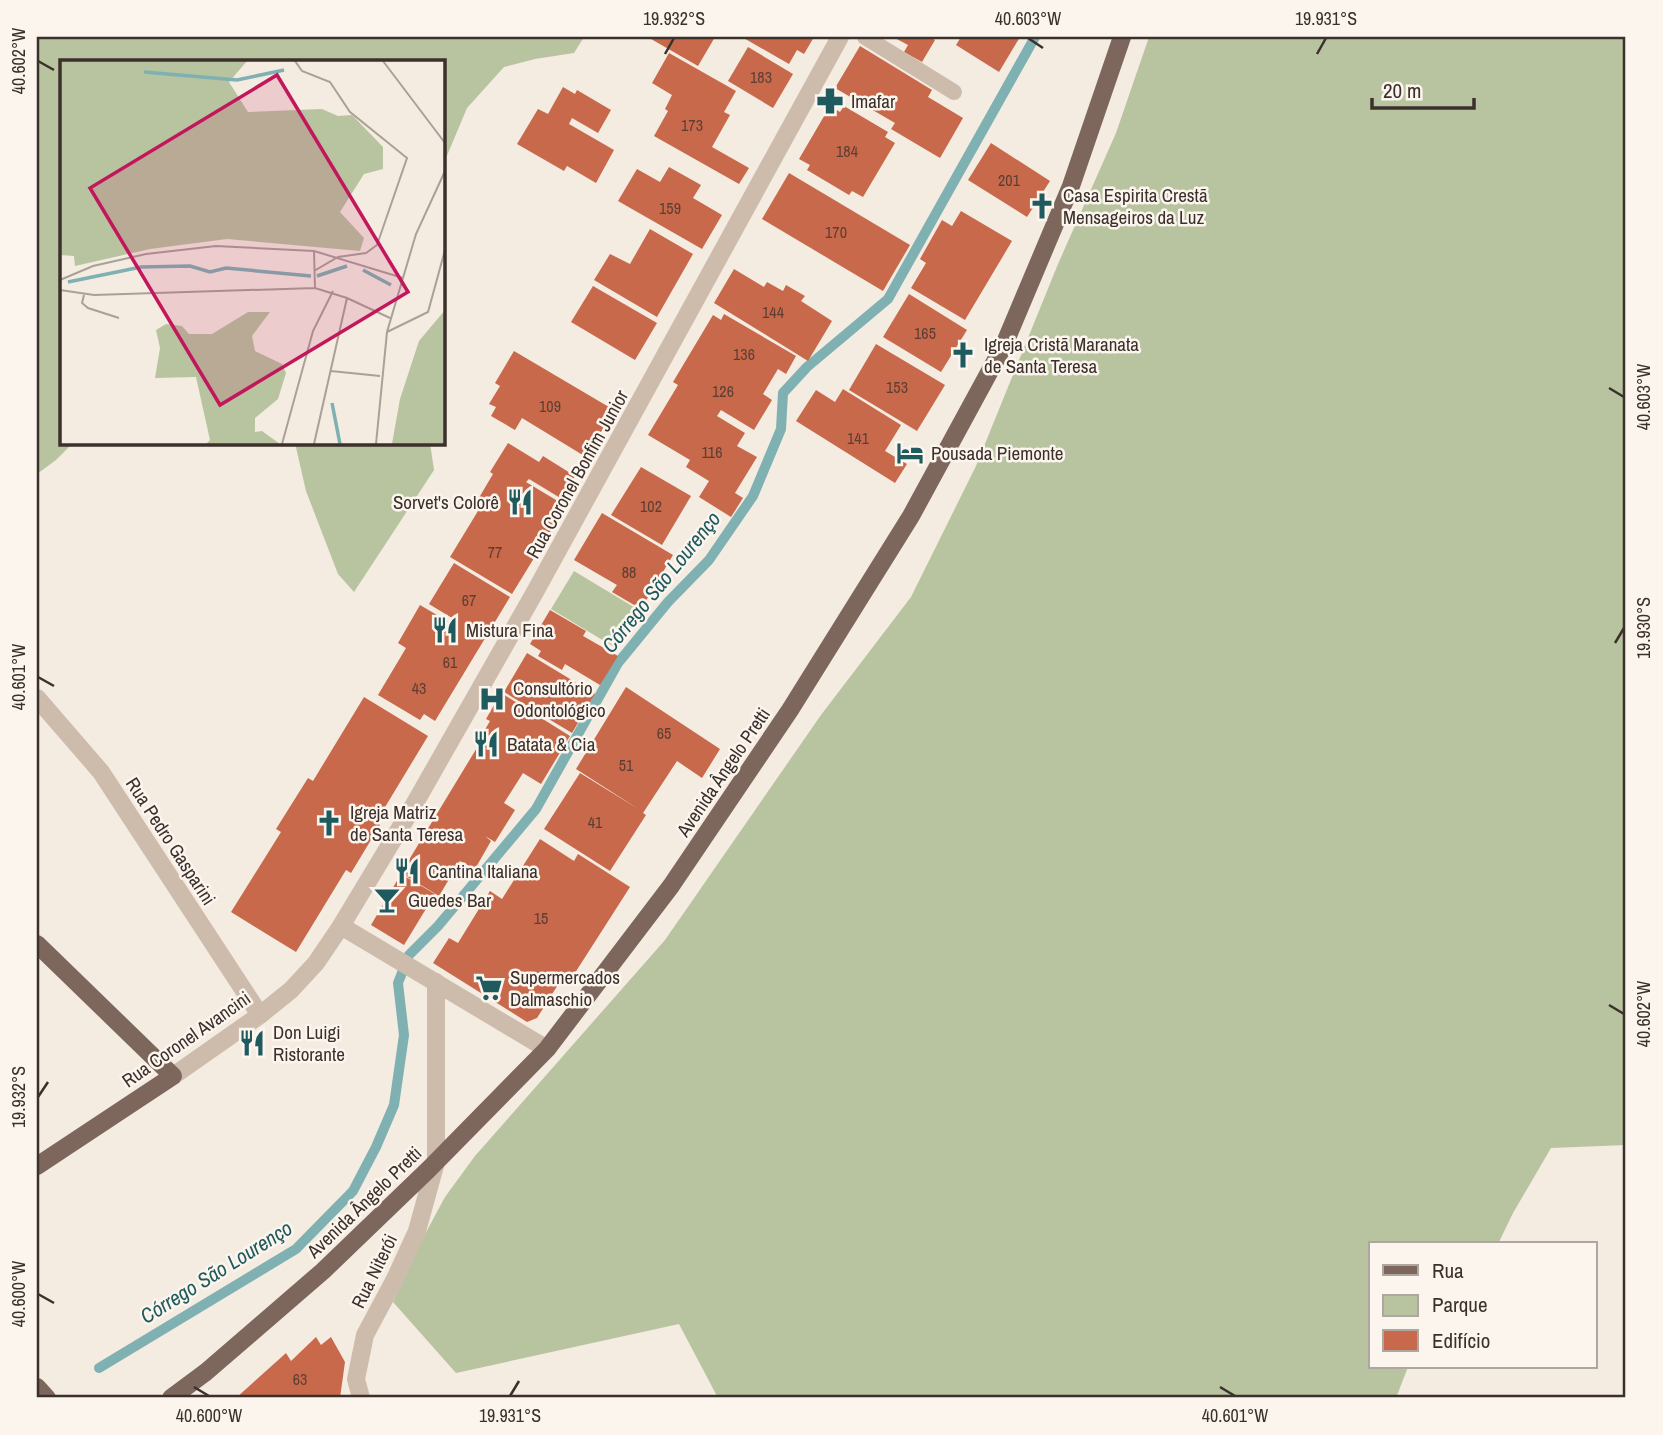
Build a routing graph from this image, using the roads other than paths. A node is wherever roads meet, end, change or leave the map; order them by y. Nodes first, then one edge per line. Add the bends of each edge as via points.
1 (840, 37) edge
2 (865, 37) edge
3 (1122, 37) edge
4 (954, 92) dead end
5 (37, 698) edge
6 (341, 926) junction
7 (37, 944) edge
8 (436, 982) junction
9 (260, 1015) junction
10 (547, 1049) junction
11 (173, 1076) junction
12 (436, 1162) junction
13 (37, 1166) edge
14 (37, 1387) edge
15 (47, 1398) edge
16 (171, 1398) edge
17 (361, 1398) edge

1 - 6 street, Rua Coronel Bonfim Junior via 536,592
2 - 4 lane
3 - 10 main road, Avenida Ângelo Pretti via 1071,186 1004,345 911,516 790,710 671,886
5 - 9 street, Rua Pedro Gasparini via 101,772
6 - 8 street
6 - 9 street, Rua Coronel Avancini via 316,963
7 - 11 main road
8 - 10 street
8 - 12 street, Rua Niterói
9 - 11 street, Rua Coronel Avancini
10 - 12 main road, Avenida Ângelo Pretti
11 - 13 main road, Rua Coronel Avancini
12 - 16 main road, Avenida Ângelo Pretti via 323,1271
12 - 17 street, Rua Niterói via 417,1231 365,1335 356,1378
14 - 15 main road

